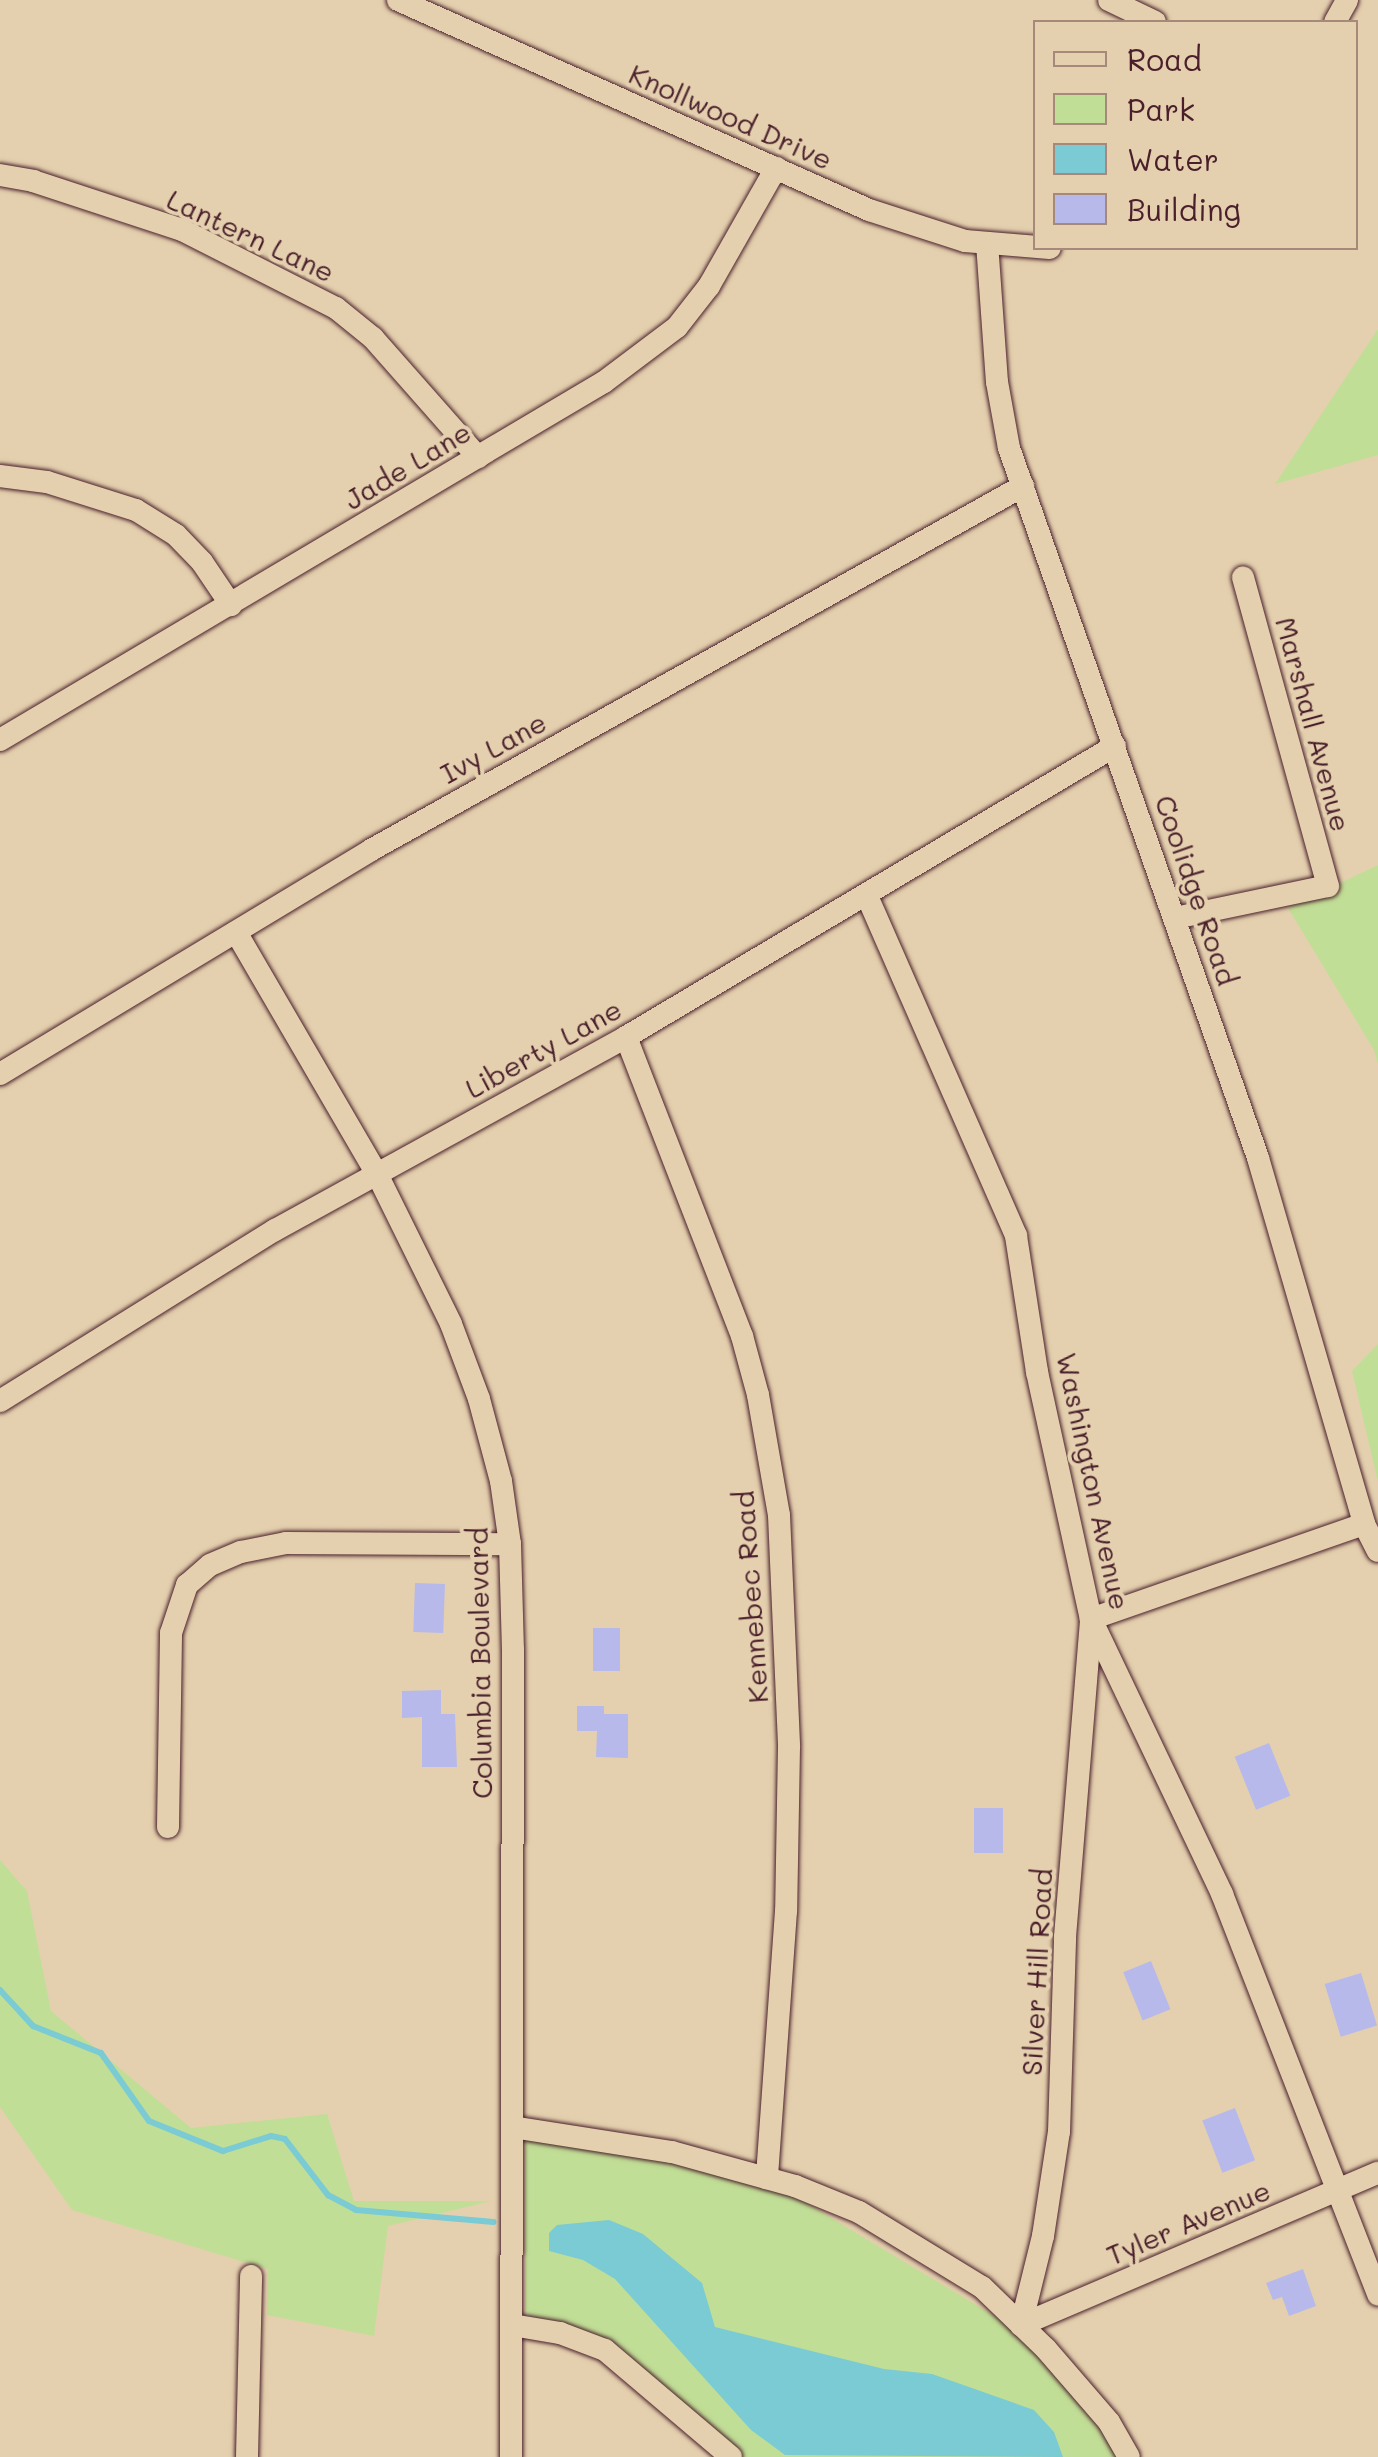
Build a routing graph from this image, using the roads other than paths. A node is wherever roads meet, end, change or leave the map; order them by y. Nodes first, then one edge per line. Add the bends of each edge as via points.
1 (398, 0) edge
2 (1109, 0) edge
3 (1152, 20) edge
4 (776, 168) junction
5 (0, 175) edge
6 (986, 244) junction
7 (1033, 247) edge
8 (478, 457) junction
9 (0, 476) edge
10 (1023, 486) junction
11 (1243, 578) dead end
12 (230, 605) junction
13 (0, 740) edge
14 (1115, 746) junction
15 (868, 896) junction
16 (1175, 918) junction
17 (236, 932) junction
18 (626, 1037) junction
19 (0, 1074) edge
20 (377, 1174) junction
21 (0, 1401) edge
22 (1364, 1524) junction
23 (510, 1544) junction
24 (1378, 1551) edge
25 (1091, 1619) junction
26 (168, 1827) dead end
27 (512, 2127) junction
28 (1378, 2174) edge
29 (767, 2178) junction
30 (1340, 2190) junction
31 (251, 2276) dead end
32 (1378, 2294) edge
33 (1020, 2325) junction
34 (512, 2326) junction
35 (247, 2457) edge
36 (510, 2457) edge
37 (731, 2457) edge
38 (1129, 2457) edge

1 - 4 street, Knollwood Drive
2 - 3 street
4 - 6 street, Knollwood Drive via 868,210
4 - 8 street, Jade Lane via 709,286 677,328 604,382
5 - 8 street, Lantern Lane via 182,230 336,308 372,338
6 - 7 street, Knollwood Drive
6 - 10 street, Coolidge Road via 997,382
8 - 12 street, Jade Lane
9 - 12 street via 48,482 136,510 176,535
10 - 14 street, Coolidge Road
10 - 17 street, Ivy Lane
11 - 16 street, Marshall Avenue via 1328,886
12 - 13 street, Jade Lane
14 - 15 street, Liberty Lane
14 - 16 street, Coolidge Road
15 - 18 street, Liberty Lane
15 - 25 street, Washington Avenue via 1016,1236 1037,1372
16 - 22 street, Coolidge Road via 1258,1158
17 - 19 street, Ivy Lane
17 - 20 street, Columbia Boulevard
18 - 20 street, Liberty Lane
18 - 29 street, Kennebec Road via 742,1336 779,1515 789,1748
20 - 21 street, Liberty Lane
20 - 23 street, Columbia Boulevard via 452,1324 480,1399
22 - 24 street, Coolidge Road
22 - 25 street
23 - 26 street via 286,1542 210,1565 187,1585 171,1633
23 - 27 street, Columbia Boulevard
25 - 30 street, Washington Avenue via 1222,1894
25 - 33 street, Silver Hill Road via 1064,1937 1059,2132 1044,2236
27 - 29 street via 672,2152
27 - 34 street, Columbia Boulevard
28 - 30 street, Tyler Avenue
29 - 33 street via 859,2212 918,2244 982,2288
30 - 32 street, Washington Avenue
30 - 33 street, Tyler Avenue
31 - 35 street
33 - 38 street via 1110,2422
34 - 36 street, Columbia Boulevard
34 - 37 street via 560,2333 605,2350

